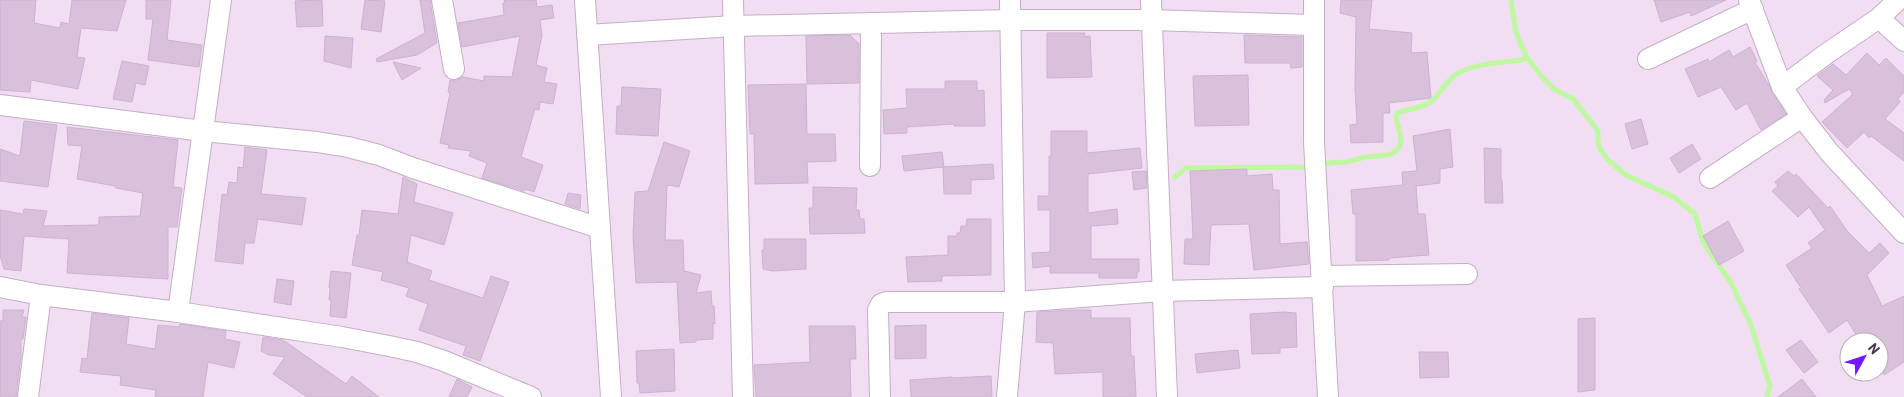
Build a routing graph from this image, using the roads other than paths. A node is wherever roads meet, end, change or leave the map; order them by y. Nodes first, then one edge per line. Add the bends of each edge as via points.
1 (221, 0) edge
2 (442, 0) edge
3 (585, 0) edge
4 (733, 0) edge
5 (1010, 0) edge
6 (1314, 0) edge
7 (1898, 0) edge
8 (1751, 5) edge
9 (1151, 10) edge
10 (1879, 18) junction
11 (1011, 20) junction
12 (871, 23) junction
13 (1314, 25) junction
14 (734, 26) junction
15 (587, 34) junction
16 (1904, 41) edge
17 (1648, 59) dead end
18 (454, 69) dead end
19 (1782, 87) junction
20 (0, 105) edge
21 (1802, 117) junction
22 (203, 131) junction
23 (870, 166) dead end
24 (1710, 178) dead end
25 (600, 228) junction
26 (1904, 233) edge
27 (1467, 274) dead end
28 (1323, 282) junction
29 (0, 287) edge
30 (1162, 291) junction
31 (41, 295) junction
32 (1015, 302) junction
33 (178, 312) junction
34 (28, 397) edge
35 (531, 397) edge
36 (611, 397) edge
37 (743, 397) edge
38 (880, 397) edge
39 (1007, 397) edge
40 (1167, 397) edge
41 (1328, 397) edge

1 - 22 street
2 - 18 street
3 - 15 street
4 - 14 street
5 - 11 street
6 - 13 street
7 - 10 street
8 - 17 street
8 - 19 street
9 - 11 street
9 - 13 street
9 - 30 street
10 - 16 street
10 - 19 street
11 - 12 street
11 - 32 street
12 - 14 street
12 - 23 street
13 - 28 street via 1314,142
14 - 15 street
14 - 37 street
15 - 25 street
19 - 21 street
20 - 22 street
21 - 24 street
21 - 26 street via 1829,152
22 - 25 street via 348,147
22 - 33 street
25 - 36 street
27 - 28 street
28 - 30 street
28 - 41 street
29 - 31 street
30 - 32 street
30 - 40 street
31 - 33 street
31 - 34 street
32 - 38 street via 881,304 878,310
32 - 39 street
33 - 35 street via 417,352

